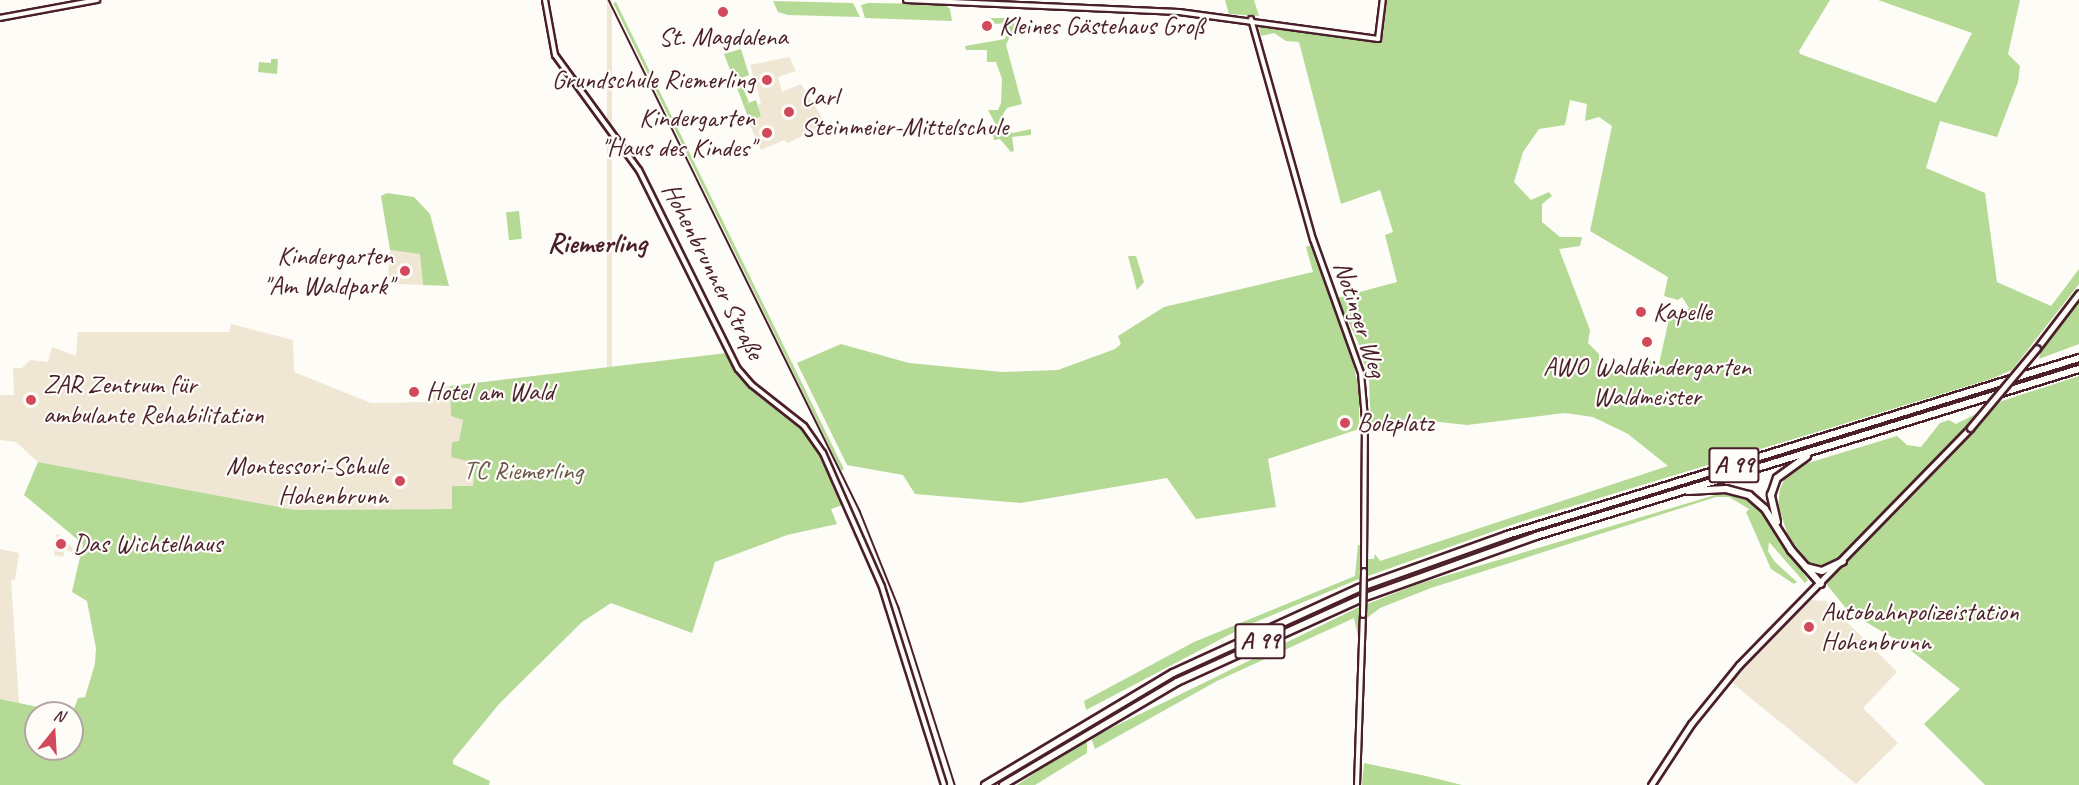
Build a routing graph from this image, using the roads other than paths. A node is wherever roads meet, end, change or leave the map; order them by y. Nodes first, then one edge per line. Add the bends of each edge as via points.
1 (97, 0) edge
2 (545, 0) edge
3 (906, 0) edge
4 (1383, 0) edge
5 (0, 18) edge
6 (1251, 19) junction
7 (2079, 293) edge
8 (2079, 358) edge
9 (2079, 369) edge
10 (1810, 453) junction
11 (1682, 491) junction
12 (1780, 531) junction
13 (1843, 561) junction
14 (1806, 567) junction
15 (1821, 584) junction
16 (944, 785) edge
17 (985, 785) edge
18 (1003, 785) edge
19 (1357, 785) edge
20 (1652, 785) edge

1 - 5 street
2 - 16 street, Hohenbrunner Straße via 555,56 636,164 738,369 752,386 804,426 823,453 882,587
3 - 6 street via 1172,11
4 - 6 street via 1378,39
6 - 19 street, Notinger Weg, bridge via 1313,239 1361,373 1365,419 1364,571
7 - 13 main road, bridge via 1970,428
8 - 17 highway, A 99 via 1525,529 1359,588 1173,673
9 - 10 highway, A 99
10 - 11 highway, A 99
10 - 12 highway via 1786,469 1773,487 1772,507
11 - 12 highway via 1738,490 1757,501
11 - 18 highway, A 99 via 1447,566 1310,619 1177,682
12 - 14 highway
13 - 14 highway via 1822,571
13 - 15 main road
14 - 15 highway
15 - 20 main road via 1709,700

